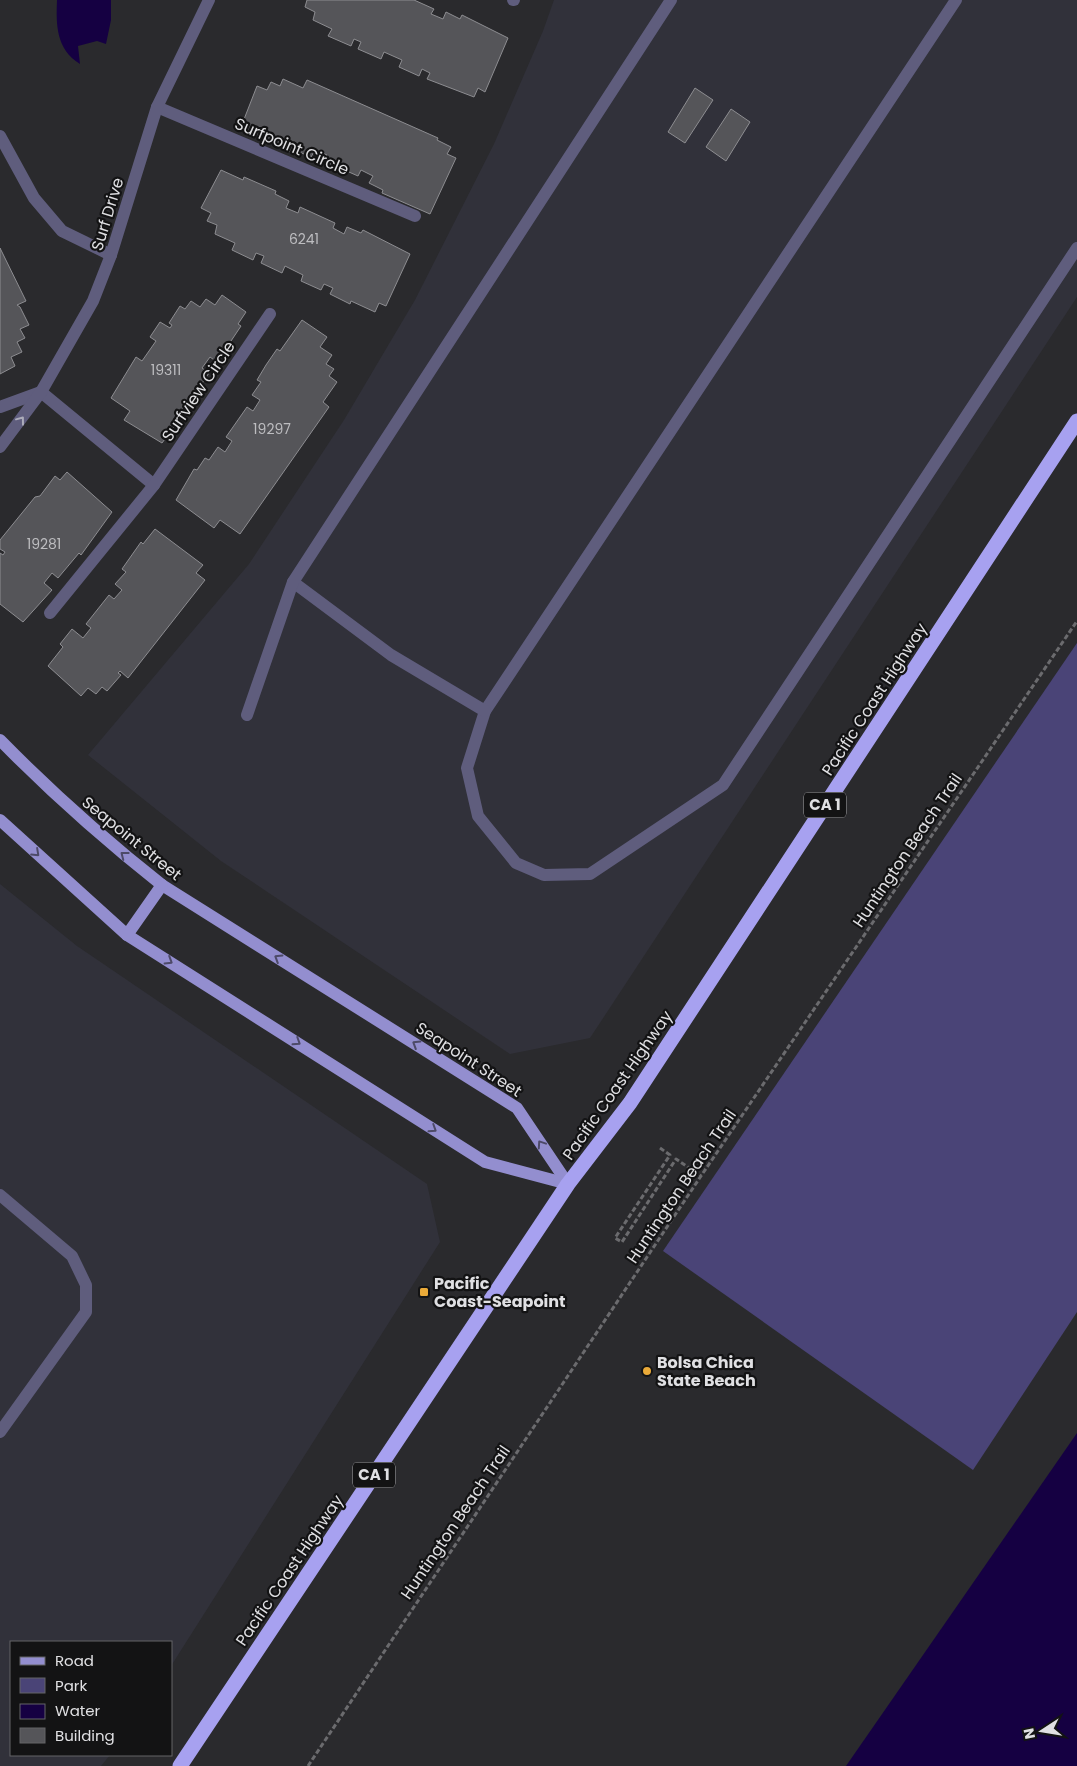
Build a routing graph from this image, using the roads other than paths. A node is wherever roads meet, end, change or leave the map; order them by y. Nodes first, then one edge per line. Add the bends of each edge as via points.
1 (209, 0) edge
2 (671, 0) edge
3 (956, 0) edge
4 (157, 107) junction
5 (1, 140) edge
6 (415, 216) dead end
7 (1077, 248) edge
8 (111, 254) junction
9 (270, 314) dead end
10 (41, 392) junction
11 (0, 407) edge
12 (1077, 421) edge
13 (0, 447) edge
14 (154, 485) junction
15 (293, 582) junction
16 (50, 613) dead end
17 (485, 712) junction
18 (247, 715) dead end
19 (0, 740) edge
20 (0, 820) edge
21 (162, 885) junction
22 (127, 935) junction
23 (568, 1184) junction
24 (0, 1195) edge
25 (0, 1432) edge
26 (180, 1766) edge

1 - 4 street, Surf Drive
2 - 15 street
3 - 17 street
4 - 6 street, Surfpoint Circle
4 - 8 street, Surf Drive
5 - 8 street via 34,198 62,231
7 - 17 street via 723,785 590,874 544,875 516,863 478,816 468,768
8 - 10 street, Surf Drive via 94,301
9 - 14 street, Surfview Circle
10 - 11 street
13 -> 10 street, Surf Drive
10 - 14 street
12 - 23 highway, Pacific Coast Highway / CA 1 via 630,1103
14 - 16 street, Surfview Circle
15 - 17 street via 391,655
15 - 18 street
21 -> 19 main road, Seapoint Street via 50,791
20 -> 22 main road
21 - 22 main road
23 -> 21 main road, Seapoint Street via 517,1108
22 -> 23 main road via 485,1162
23 - 26 highway, Pacific Coast Highway / CA 1
24 - 25 street via 72,1256 86,1285 86,1312

